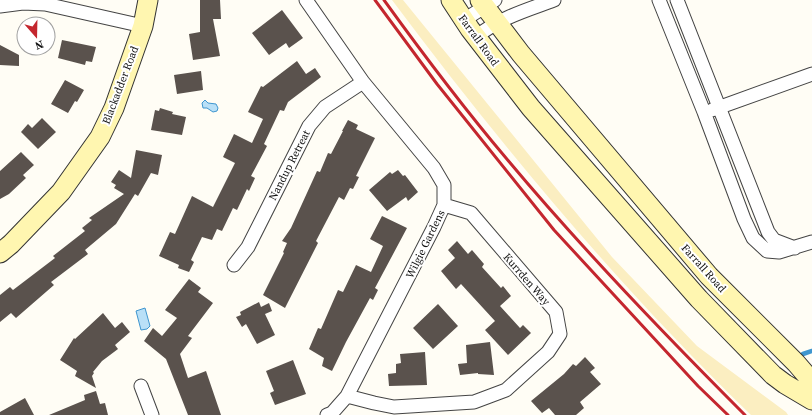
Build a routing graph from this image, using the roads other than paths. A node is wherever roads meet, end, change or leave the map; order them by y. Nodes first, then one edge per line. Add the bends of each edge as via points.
1 (148, 0) edge
2 (306, 0) edge
3 (451, 0) edge
4 (554, 0) edge
5 (659, 0) edge
6 (677, 0) edge
7 (487, 2) edge
8 (0, 6) edge
9 (464, 20) junction
10 (497, 22) junction
11 (143, 26) junction
12 (476, 37) junction
13 (812, 74) edge
14 (363, 82) junction
15 (719, 107) junction
16 (704, 112) junction
17 (600, 147) junction
18 (444, 205) junction
19 (812, 242) edge
20 (650, 243) junction
21 (795, 248) junction
22 (0, 253) edge
23 (234, 265) dead end
24 (142, 386) dead end
25 (812, 386) edge
26 (348, 396) junction
27 (812, 400) edge
28 (152, 415) edge
29 (327, 415) edge

1 - 11 main road, Blackadder Road
2 - 14 street, Wilgie Gardens
3 - 9 main road, Farrall Road
4 - 10 street
5 - 16 street
6 - 15 street
7 - 9 street
7 - 10 main road, Farrall Road
8 - 11 street via 45,4
9 - 12 main road, Farrall Road
10 - 12 street
10 - 17 main road, Farrall Road
11 - 22 main road, Blackadder Road via 114,108 100,136 61,192
12 - 20 main road, Farrall Road via 532,108
13 - 15 street
14 - 18 street, Wilgie Gardens via 434,168 444,185
14 - 23 street, Nandup Retreat via 325,107 309,126 248,247
15 - 16 street
15 - 21 street via 768,232 774,240
16 - 21 street via 753,238 767,251 779,252
17 - 20 main road, Farrall Road via 610,172 656,227 658,237
17 - 25 main road, Farrall Road via 709,276 796,363
18 - 26 street, Wilgie Gardens
18 - 26 street, Kurrden Way via 471,213 556,312 560,334 548,352 506,390 474,402 394,407
19 - 21 street
20 - 27 main road, Farrall Road via 699,299 774,375
24 - 28 street
26 - 29 street, Wilgie Gardens

